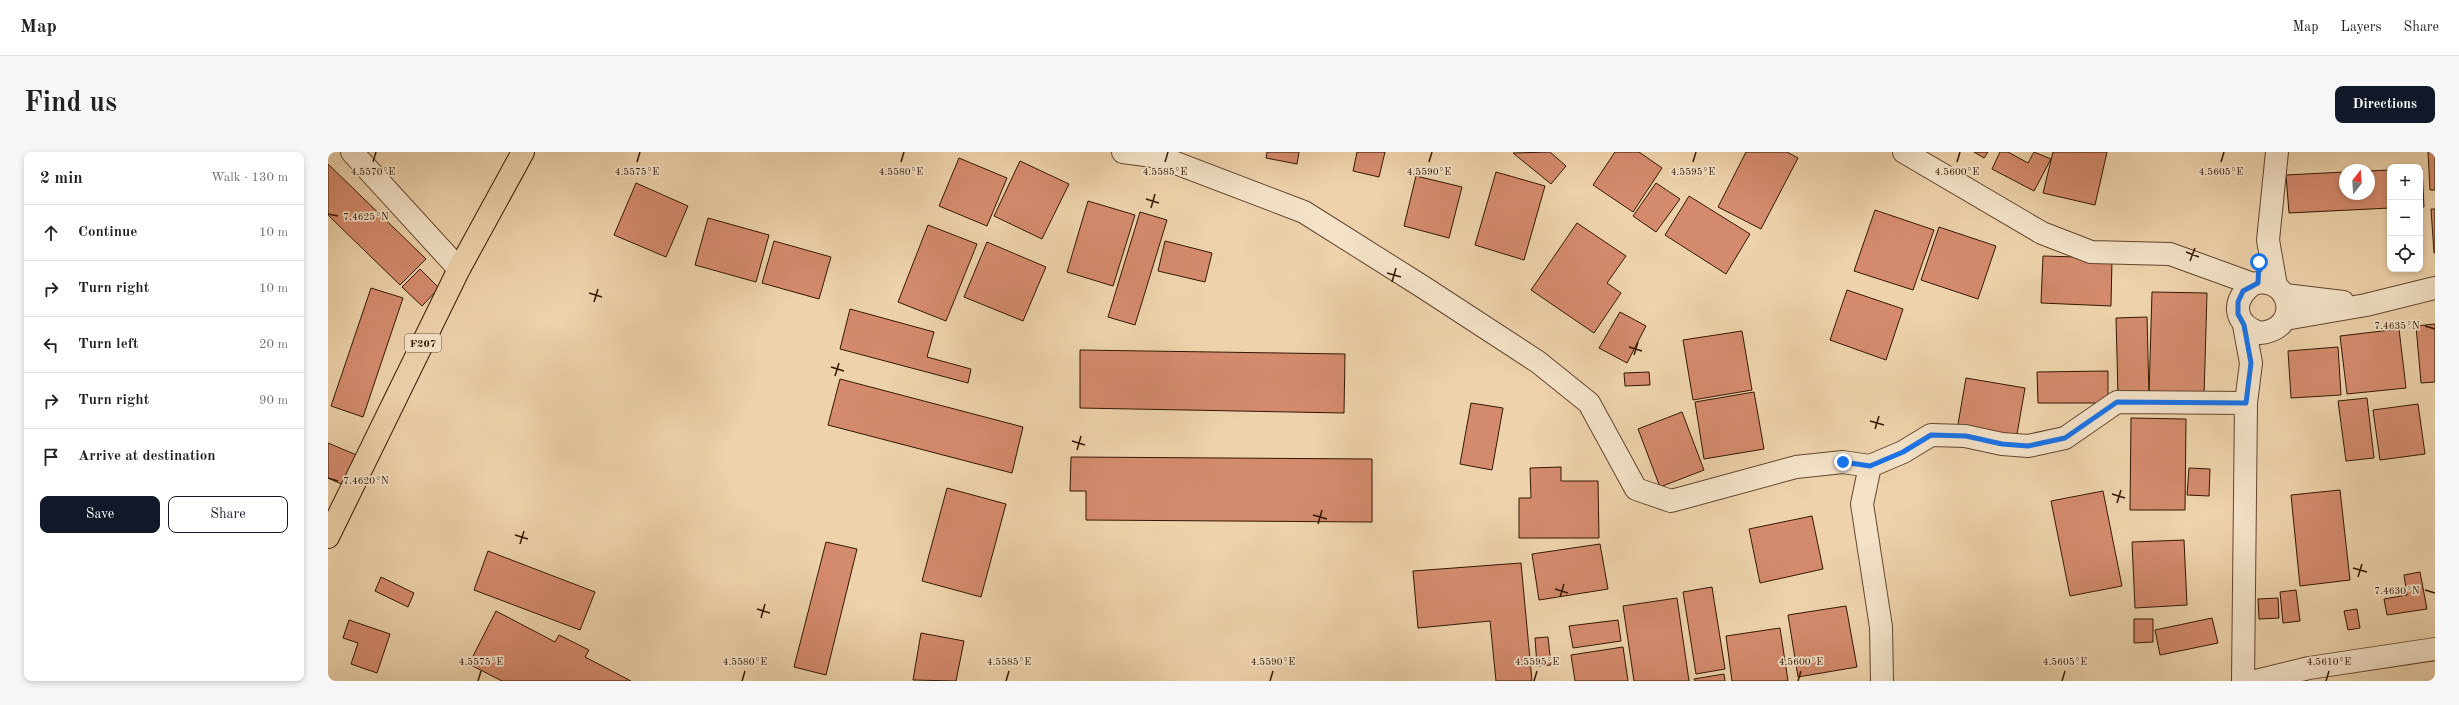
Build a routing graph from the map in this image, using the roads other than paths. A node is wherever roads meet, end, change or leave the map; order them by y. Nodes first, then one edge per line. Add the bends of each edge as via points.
1 (352, 152) edge
2 (523, 152) edge
3 (1123, 152) edge
4 (1904, 152) edge
5 (2277, 152) edge
6 (1162, 154) edge
7 (458, 269) junction
8 (2226, 273) junction
9 (2268, 287) junction
10 (2435, 288) edge
11 (2238, 302) junction
12 (2366, 305) junction
13 (2282, 323) junction
14 (2244, 325) junction
15 (2251, 363) junction
16 (2246, 403) junction
17 (1870, 466) junction
18 (328, 536) edge
19 (2435, 649) edge
20 (2310, 674) edge
21 (1882, 681) edge
22 (2243, 681) edge
23 (2256, 681) edge

1 - 7 street
2 - 7 main road, F207
3 - 6 street
4 - 8 street via 2042,233 2091,252 2170,254
5 - 9 street via 2268,240
6 - 17 street via 1304,212 1538,362 1588,403 1636,489 1671,501 1796,467 1843,462
7 - 18 main road, F207
8 - 9 street
8 - 11 street
9 - 11 street via 2243,291
9 - 12 street
9 - 13 street via 2288,307
10 - 12 street
11 - 14 street via 2238,314
12 - 13 street
13 - 14 street via 2260,333
13 - 15 street
14 - 15 street
15 - 16 street
16 - 17 street via 2117,402 2065,438 2028,446 2002,444 1966,436 1931,435 1903,452
16 - 22 street
17 - 21 street via 1862,504 1881,627
19 - 20 street
20 - 23 street

